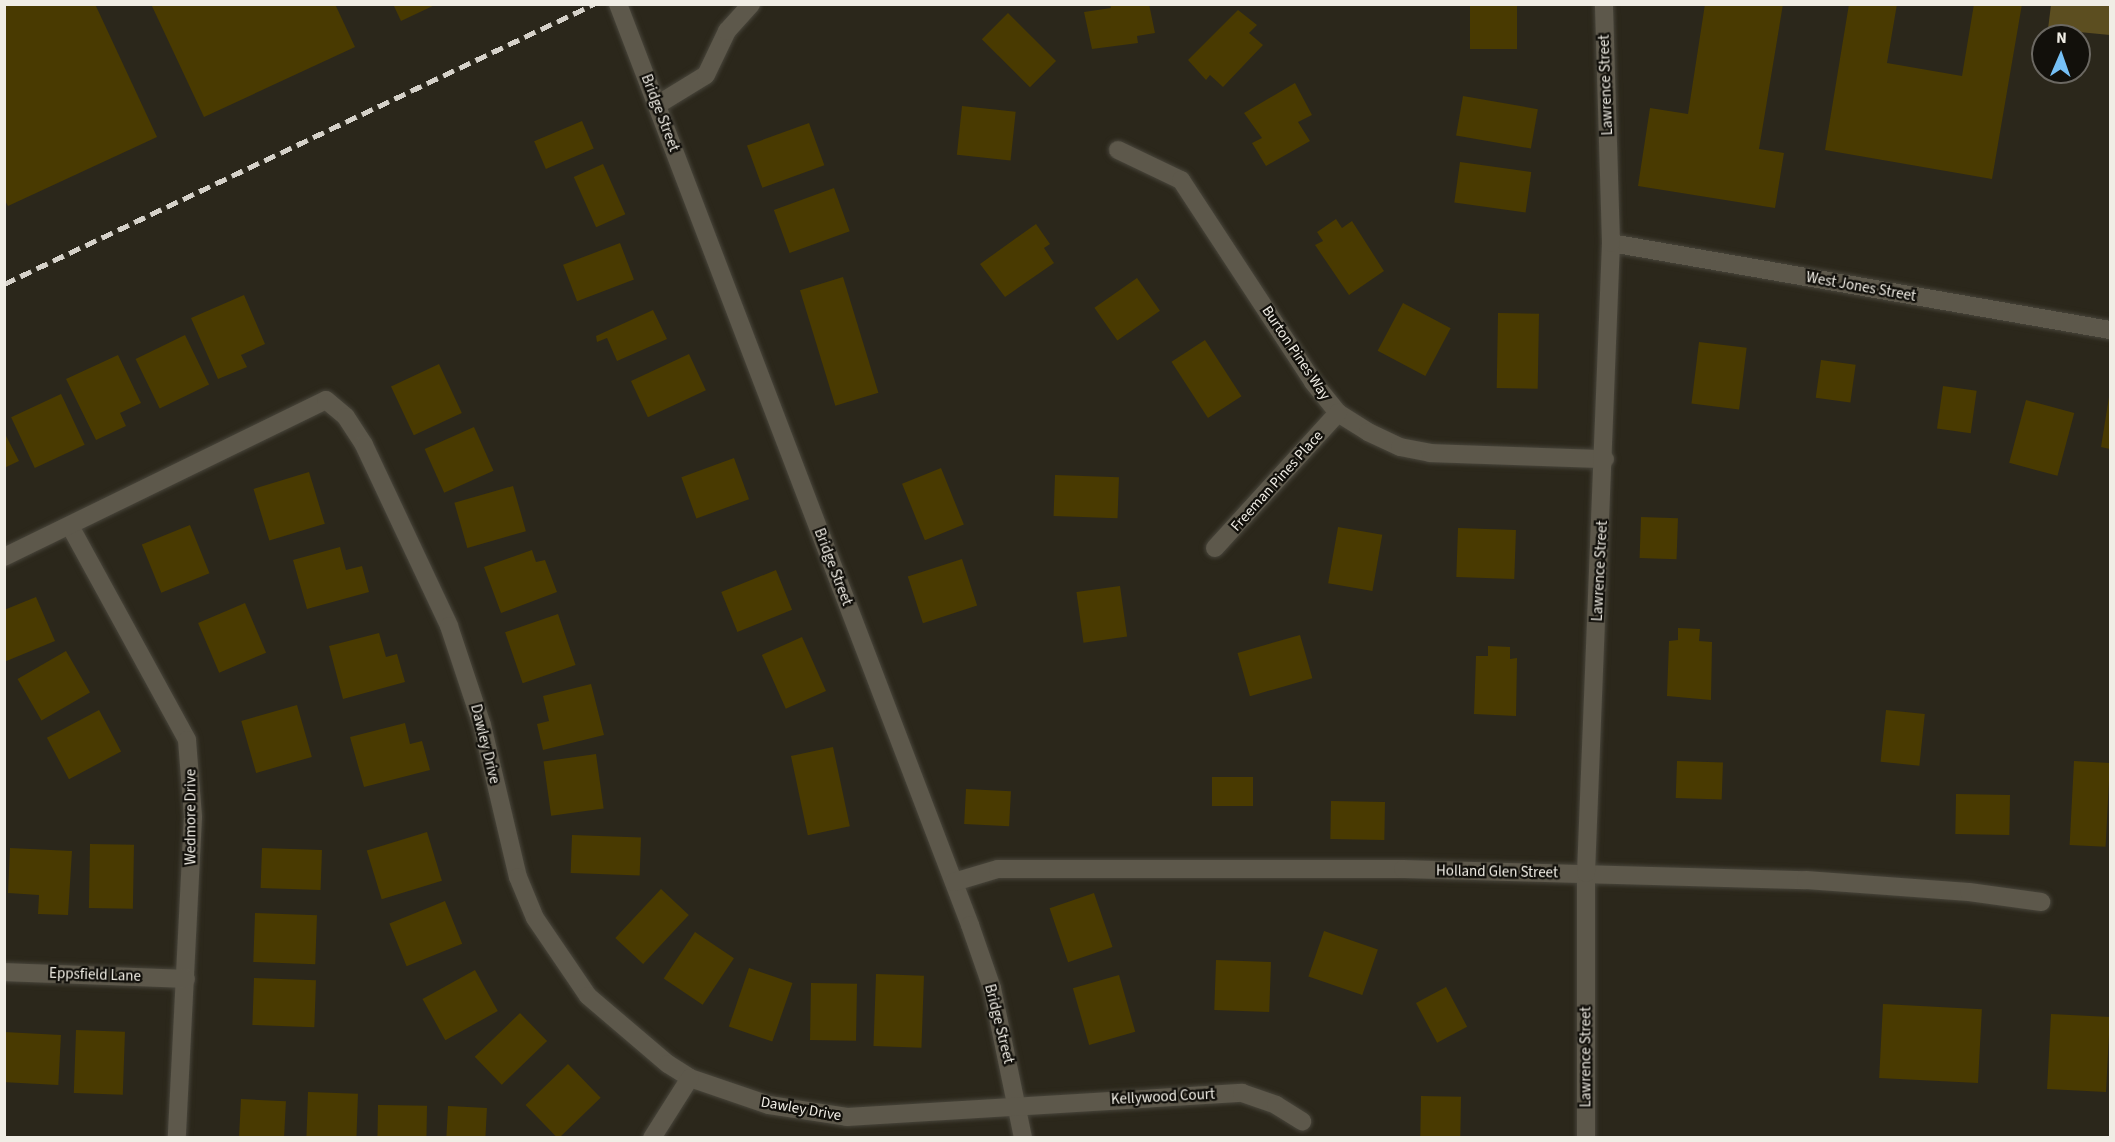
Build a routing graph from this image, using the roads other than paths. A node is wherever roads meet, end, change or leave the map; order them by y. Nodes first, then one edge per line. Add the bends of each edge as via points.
1 (618, 4) edge
2 (751, 4) edge
3 (1604, 4) edge
4 (657, 105) junction
5 (1118, 150) dead end
6 (1611, 243) junction
7 (2110, 330) edge
8 (1338, 413) junction
9 (1605, 459) junction
10 (70, 526) junction
11 (1215, 548) dead end
12 (4, 557) edge
13 (1586, 873) junction
14 (954, 882) junction
15 (2041, 902) dead end
16 (4, 972) edge
17 (186, 979) junction
18 (690, 1078) junction
19 (1018, 1106) junction
20 (1302, 1121) dead end
21 (177, 1137) edge
22 (652, 1137) edge
23 (1023, 1137) edge
24 (1586, 1137) edge

1 - 4 street, Bridge Street
2 - 4 street via 727,31 706,75
3 - 6 street, Lawrence Street
4 - 14 street, Bridge Street
5 - 8 street, Burton Pines Way via 1181,180 1313,382
6 - 7 street, West Jones Street
6 - 9 street, Lawrence Street
8 - 9 street, Burton Pines Way via 1400,447 1430,453
8 - 11 street, Freeman Pines Place
9 - 13 street, Lawrence Street
10 - 12 street, Dawley Drive
10 - 17 street, Wedmore Drive via 187,740 193,818
10 - 18 street, Dawley Drive via 326,400 346,417 364,445 449,626 482,725 518,877 535,918 588,996
13 - 14 street, Holland Glen Street via 998,869
13 - 15 street, Holland Glen Street via 1806,880 1969,892
13 - 24 street, Lawrence Street
14 - 19 street, Bridge Street via 992,988
16 - 17 street, Eppsfield Lane
17 - 21 street, Wedmore Drive
18 - 19 street, Dawley Drive via 769,1105 847,1117
18 - 22 street
19 - 20 street, Kellywood Court via 1242,1093 1276,1105
19 - 23 street, Bridge Street

